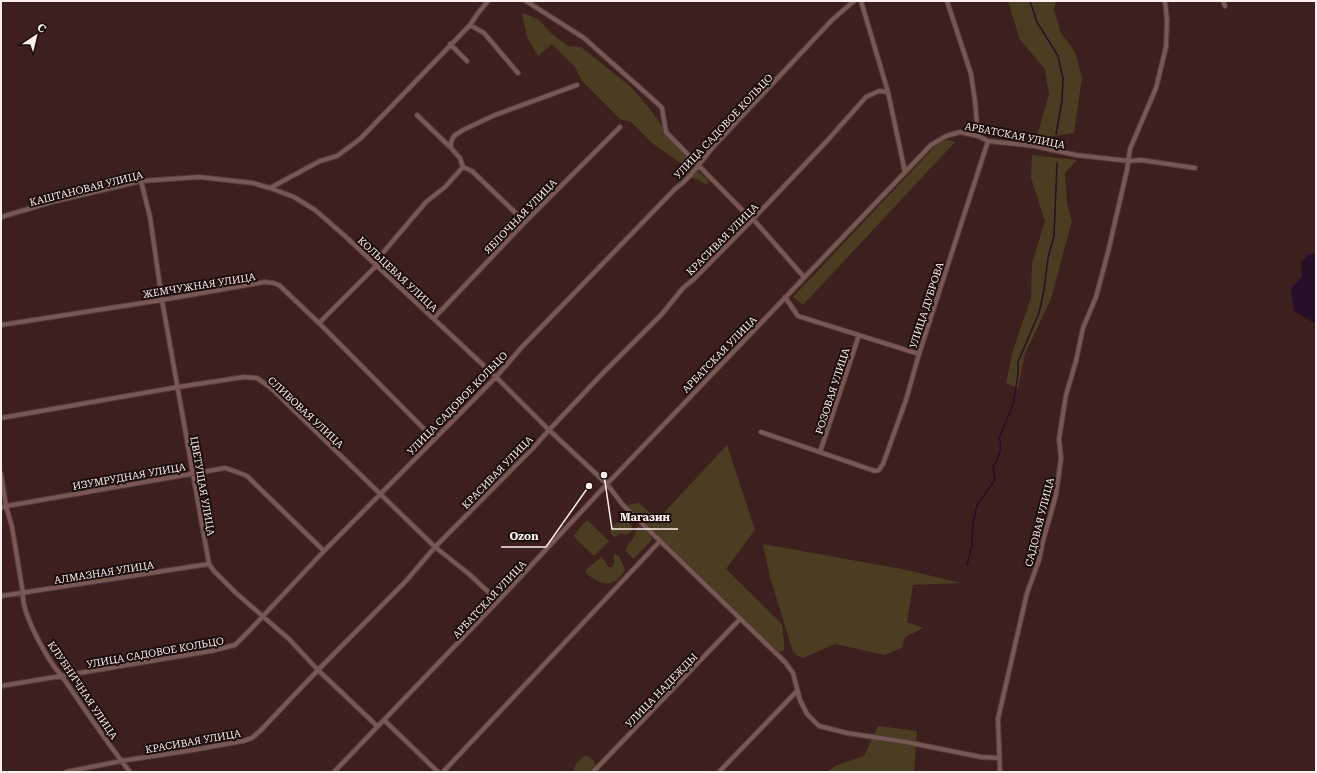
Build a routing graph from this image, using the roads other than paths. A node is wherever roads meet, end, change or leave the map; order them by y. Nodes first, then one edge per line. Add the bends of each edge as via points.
1 (488, 1) edge
2 (526, 1) edge
3 (854, 1) edge
4 (861, 1) edge
5 (947, 1) edge
6 (1165, 1) edge
7 (470, 24) junction
8 (450, 44) junction
9 (467, 61) dead end
10 (518, 73) dead end
11 (577, 85) dead end
12 (888, 92) junction
13 (416, 114) dead end
14 (620, 127) dead end
15 (978, 136) junction
16 (988, 141) junction
17 (451, 148) junction
18 (1128, 161) junction
19 (699, 166) junction
20 (462, 167) junction
21 (1195, 168) dead end
22 (905, 172) junction
23 (140, 181) junction
24 (270, 188) junction
25 (1, 217) edge
26 (753, 219) junction
27 (525, 222) junction
28 (377, 265) junction
29 (804, 278) junction
30 (785, 297) junction
31 (162, 300) junction
32 (434, 318) junction
33 (319, 323) junction
34 (1, 325) edge
35 (859, 336) junction
36 (919, 354) junction
37 (496, 377) junction
38 (178, 387) junction
39 (1, 418) edge
40 (549, 430) junction
41 (761, 432) dead end
42 (434, 439) junction
43 (820, 452) junction
44 (1, 474) edge
45 (192, 474) junction
46 (607, 484) junction
47 (380, 493) junction
48 (3, 506) edge
49 (660, 541) junction
50 (435, 547) junction
51 (324, 551) junction
52 (209, 564) junction
53 (23, 593) junction
54 (1, 596) edge
55 (498, 601) junction
56 (263, 617) junction
57 (740, 619) junction
58 (318, 670) junction
59 (63, 676) junction
60 (1, 686) edge
61 (797, 691) junction
62 (384, 720) junction
63 (377, 726) junction
64 (999, 758) junction
65 (121, 761) junction
66 (66, 772) edge
67 (130, 772) edge
68 (334, 772) edge
69 (438, 772) edge
70 (443, 772) edge
71 (593, 772) edge
72 (719, 772) edge
73 (1000, 772) edge

1 - 7 street
2 - 19 street via 584,38 657,103 662,108 666,132
3 - 19 street, УЛИЦА САДОВОЕ КОЛЬЦО via 832,20 714,146
4 - 12 street
5 - 15 street via 971,74
6 - 18 street, САДОВАЯ УЛИЦА via 1166,48 1156,88 1131,144
7 - 8 street
7 - 10 street via 484,33
8 - 9 street
8 - 24 street via 360,139 337,156 320,161
11 - 17 street via 495,115 463,130 454,136
12 - 22 street
12 - 26 street, КРАСИВАЯ УЛИЦА via 879,91 866,97
13 - 17 street
14 - 27 street, ЯБЛОЧНАЯ УЛИЦА
15 - 16 street, АРБАТСКАЯ УЛИЦА
15 - 22 street, АРБАТСКАЯ УЛИЦА via 960,132 946,136 931,145
16 - 18 street, АРБАТСКАЯ УЛИЦА
16 - 36 street, УЛИЦА ДУБРОВА
17 - 20 street via 460,158
18 - 21 street, АРБАТСКАЯ УЛИЦА via 1141,160
18 - 64 street, САДОВАЯ УЛИЦА via 1108,252 1096,297 1083,328 1066,395 1056,495 1039,560 1027,593 998,719
19 - 26 street
19 - 37 street, УЛИЦА САДОВОЕ КОЛЬЦО via 522,347
20 - 27 street via 472,171
20 - 28 street via 445,187 426,202 381,255
22 - 29 street, АРБАТСКАЯ УЛИЦА
23 - 24 street, КАШТАНОВАЯ УЛИЦА via 199,177 253,183
23 - 25 street, КАШТАНОВАЯ УЛИЦА
23 - 31 street, ЦВЕТУЩАЯ УЛИЦА via 150,217
24 - 28 street, КОЛЬЦЕВАЯ УЛИЦА via 294,197 315,210
26 - 29 street
26 - 40 street, КРАСИВАЯ УЛИЦА via 683,288 662,314
27 - 32 street, ЯБЛОЧНАЯ УЛИЦА
28 - 32 street, КОЛЬЦЕВАЯ УЛИЦА
28 - 33 street
29 - 30 street, АРБАТСКАЯ УЛИЦА
30 - 35 street via 798,316
30 - 46 street, АРБАТСКАЯ УЛИЦА
31 - 33 street, ЖЕМЧУЖНАЯ УЛИЦА via 265,282 272,283 279,285
31 - 34 street, ЖЕМЧУЖНАЯ УЛИЦА
31 - 38 street, ЦВЕТУЩАЯ УЛИЦА
32 - 37 street, КОЛЬЦЕВАЯ УЛИЦА
33 - 42 street, ЖЕМЧУЖНАЯ УЛИЦА
35 - 36 street
35 - 43 street, РОЗОВАЯ УЛИЦА
36 - 43 street, УЛИЦА ДУБРОВА via 906,400 879,470 875,471
37 - 40 street, КОЛЬЦЕВАЯ УЛИЦА
37 - 42 street, УЛИЦА САДОВОЕ КОЛЬЦО
38 - 39 street, СЛИВОВАЯ УЛИЦА
38 - 45 street, ЦВЕТУЩАЯ УЛИЦА
38 - 47 street, СЛИВОВАЯ УЛИЦА via 244,377 257,378 271,388
40 - 46 street, КОЛЬЦЕВАЯ УЛИЦА
40 - 50 street, КРАСИВАЯ УЛИЦА
41 - 43 street
42 - 47 street, УЛИЦА САДОВОЕ КОЛЬЦО
44 - 48 street, КЛУБНИЧНАЯ УЛИЦА
45 - 48 street, ИЗУМРУДНАЯ УЛИЦА
45 - 51 street, ИЗУМРУДНАЯ УЛИЦА via 225,468 247,476
45 - 52 street, ЦВЕТУЩАЯ УЛИЦА
46 - 49 street, КОЛЬЦЕВАЯ УЛИЦА via 623,505
46 - 55 street, АРБАТСКАЯ УЛИЦА
47 - 50 street, СЛИВОВАЯ УЛИЦА
47 - 51 street, УЛИЦА САДОВОЕ КОЛЬЦО
48 - 53 street, КЛУБНИЧНАЯ УЛИЦА via 12,527
49 - 57 street, КОЛЬЦЕВАЯ УЛИЦА
49 - 70 street
50 - 55 street, СЛИВОВАЯ УЛИЦА
50 - 58 street, КРАСИВАЯ УЛИЦА
51 - 56 street, УЛИЦА САДОВОЕ КОЛЬЦО
52 - 53 street, АЛМАЗНАЯ УЛИЦА
52 - 56 street
53 - 54 street, АЛМАЗНАЯ УЛИЦА
53 - 59 street, КЛУБНИЧНАЯ УЛИЦА via 25,611 36,634 54,666
55 - 62 street, АРБАТСКАЯ УЛИЦА
56 - 58 street
56 - 59 street, УЛИЦА САДОВОЕ КОЛЬЦО via 235,645
57 - 61 street, КОЛЬЦЕВАЯ УЛИЦА via 785,662 793,673
57 - 71 street, УЛИЦА НАДЕЖДЫ
58 - 63 street
58 - 65 street, КРАСИВАЯ УЛИЦА via 252,738
59 - 60 street, УЛИЦА САДОВОЕ КОЛЬЦО
59 - 65 street, КЛУБНИЧНАЯ УЛИЦА
61 - 64 street, КОЛЬЦЕВАЯ УЛИЦА via 807,714 819,726 981,757
61 - 72 street
62 - 63 street, АРБАТСКАЯ УЛИЦА
62 - 69 street
63 - 68 street, АРБАТСКАЯ УЛИЦА
64 - 73 street, САДОВАЯ УЛИЦА
65 - 66 street, КРАСИВАЯ УЛИЦА
65 - 67 street, КЛУБНИЧНАЯ УЛИЦА

